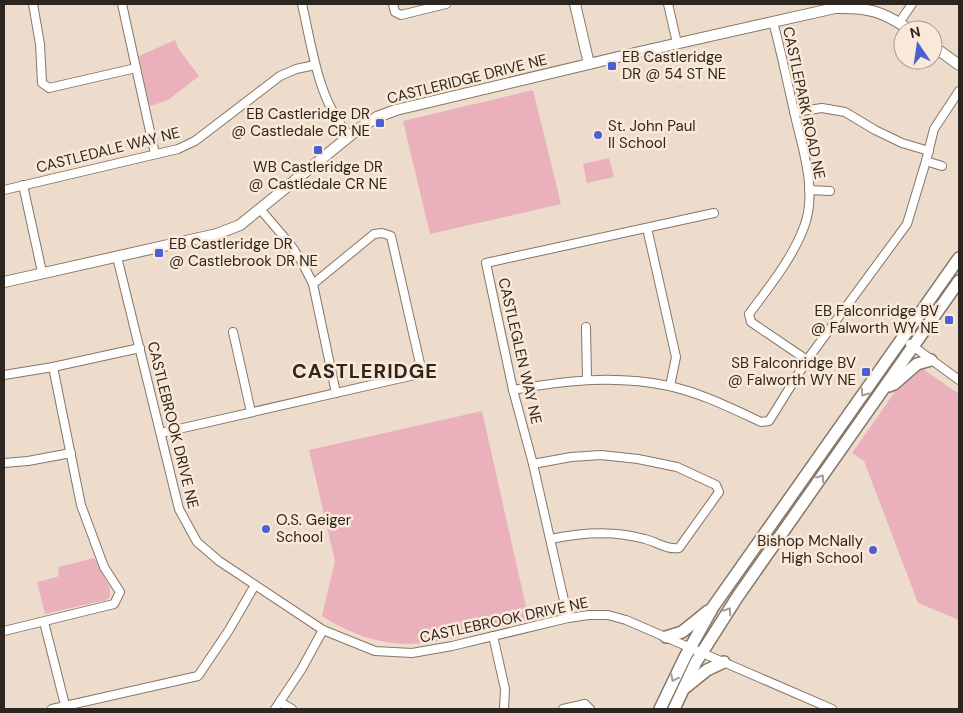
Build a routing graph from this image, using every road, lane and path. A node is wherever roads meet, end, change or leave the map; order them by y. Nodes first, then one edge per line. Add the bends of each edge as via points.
1 (33, 4) edge
2 (122, 4) edge
3 (302, 4) edge
4 (393, 4) edge
5 (446, 4) edge
6 (574, 4) edge
7 (668, 4) edge
8 (912, 4) edge
9 (835, 6) edge
10 (893, 20) edge
11 (901, 20) edge
12 (773, 22) junction
13 (677, 44) junction
14 (943, 53) edge
15 (589, 64) junction
16 (315, 65) junction
17 (959, 65) edge
18 (136, 68) junction
19 (959, 91) edge
20 (794, 112) junction
21 (350, 136) junction
22 (929, 151) junction
23 (155, 154) junction
24 (926, 161) junction
25 (942, 166) dead end
26 (23, 185) junction
27 (4, 190) edge
28 (809, 190) junction
29 (830, 191) dead end
30 (260, 210) junction
31 (714, 213) dead end
32 (647, 228) junction
33 (117, 257) junction
34 (959, 258) edge
35 (42, 272) junction
36 (959, 281) edge
37 (4, 282) edge
38 (313, 284) junction
39 (586, 327) dead end
40 (233, 332) dead end
41 (902, 338) junction
42 (913, 346) junction
43 (140, 348) junction
44 (807, 360) junction
45 (931, 360) junction
46 (52, 367) junction
47 (4, 375) edge
48 (587, 379) junction
49 (959, 380) edge
50 (670, 386) junction
51 (884, 387) junction
52 (513, 390) junction
53 (336, 393) junction
54 (251, 412) junction
55 (161, 433) junction
56 (71, 453) junction
57 (4, 463) edge
58 (534, 464) junction
59 (551, 539) junction
60 (255, 585) junction
61 (713, 607) junction
62 (568, 618) junction
63 (44, 622) junction
64 (323, 630) junction
65 (4, 631) edge
66 (493, 636) junction
67 (666, 637) junction
68 (696, 650) junction
69 (724, 662) junction
70 (683, 689) junction
71 (277, 706) edge
72 (65, 708) edge
73 (52, 709) edge
74 (292, 709) edge
75 (504, 709) edge
76 (563, 709) edge
77 (590, 709) edge
78 (660, 709) edge
79 (674, 709) edge
80 (832, 709) edge

1 - 18 street via 42,83 49,88
2 - 18 street
3 - 16 street
4 - 5 street via 395,12 400,15
6 - 15 street
7 - 13 street
8 - 11 street
9 - 10 street, CASTLERIDGE DRIVE NE via 876,11
9 - 12 street, CASTLERIDGE DRIVE NE
12 - 13 street, CASTLERIDGE DRIVE NE
12 - 20 street, CASTLEPARK ROAD NE
13 - 15 street, CASTLERIDGE DRIVE NE
14 - 17 street
15 - 21 street, CASTLERIDGE DRIVE NE via 396,110
16 - 21 street via 333,111
16 - 23 street, CASTLEDALE WAY NE via 280,76 195,140 178,149
18 - 23 street
19 - 22 street via 934,129
20 - 22 street via 822,108 845,112 874,130
20 - 28 street, CASTLEPARK ROAD NE via 806,160
21 - 30 street, CASTLERIDGE DRIVE NE
22 - 24 street
23 - 26 street, CASTLEDALE WAY NE
24 - 25 street
24 - 44 street via 907,224
26 - 27 street, CASTLEDALE WAY NE
26 - 35 street
28 - 29 street, CASTLEPARK ROAD NE
28 - 44 street, CASTLEPARK ROAD NE via 804,227 782,269 749,314 750,322
30 - 33 street, CASTLERIDGE DRIVE NE via 240,225 217,234
30 - 38 street via 290,244
31 - 32 street
32 - 50 street via 676,357
32 - 52 street, CASTLEGLEN WAY NE via 486,263
33 - 35 street, CASTLERIDGE DRIVE NE
33 - 43 street, CASTLEBROOK DRIVE NE
34 - 41 main road
35 - 37 street, CASTLERIDGE DRIVE NE
36 - 42 main road
38 - 53 street
38 - 53 street via 374,234 391,236 421,368 419,374
39 - 48 street
40 - 54 street
41 - 42 street
41 -> 61 main road
42 - 45 street
42 - 51 main road
43 - 46 street
43 - 55 street, CASTLEBROOK DRIVE NE
44 - 50 street via 769,421 761,422 716,401
45 - 49 street
45 - 51 main road via 918,364 894,384
46 - 47 street
46 - 56 street
48 - 50 street
48 - 52 street
68 -> 51 main road via 738,596
52 - 58 street, CASTLEGLEN WAY NE
53 - 54 street
54 - 55 street
55 - 60 street, CASTLEBROOK DRIVE NE via 174,494 186,526 197,542
56 - 57 street
56 - 63 street via 81,505 93,541 120,592 114,604
58 - 59 street, CASTLEGLEN WAY NE
58 - 59 street via 601,455 638,459 677,467 716,485 719,492 679,548 611,532 577,533
59 - 62 street, CASTLEGLEN WAY NE
60 - 64 street, CASTLEBROOK DRIVE NE
60 - 72 street via 198,676
61 - 67 main road via 682,632
61 - 68 main road
62 - 66 street, CASTLEBROOK DRIVE NE
62 - 67 street, CASTLEBROOK DRIVE NE via 608,615
63 - 65 street
63 - 72 street
64 - 66 street, CASTLEBROOK DRIVE NE via 375,652 412,653
64 - 71 street
66 - 75 street via 505,689
67 - 68 street, CASTLEBROOK DRIVE NE
68 - 69 street, CASTLEBROOK DRIVE NE
68 - 70 main road
68 -> 78 main road via 670,686
69 - 70 main road via 707,670
69 - 80 street, CASTLEBROOK DRIVE NE
70 - 79 main road
71 - 74 street
72 - 73 street
76 - 77 street via 585,704

